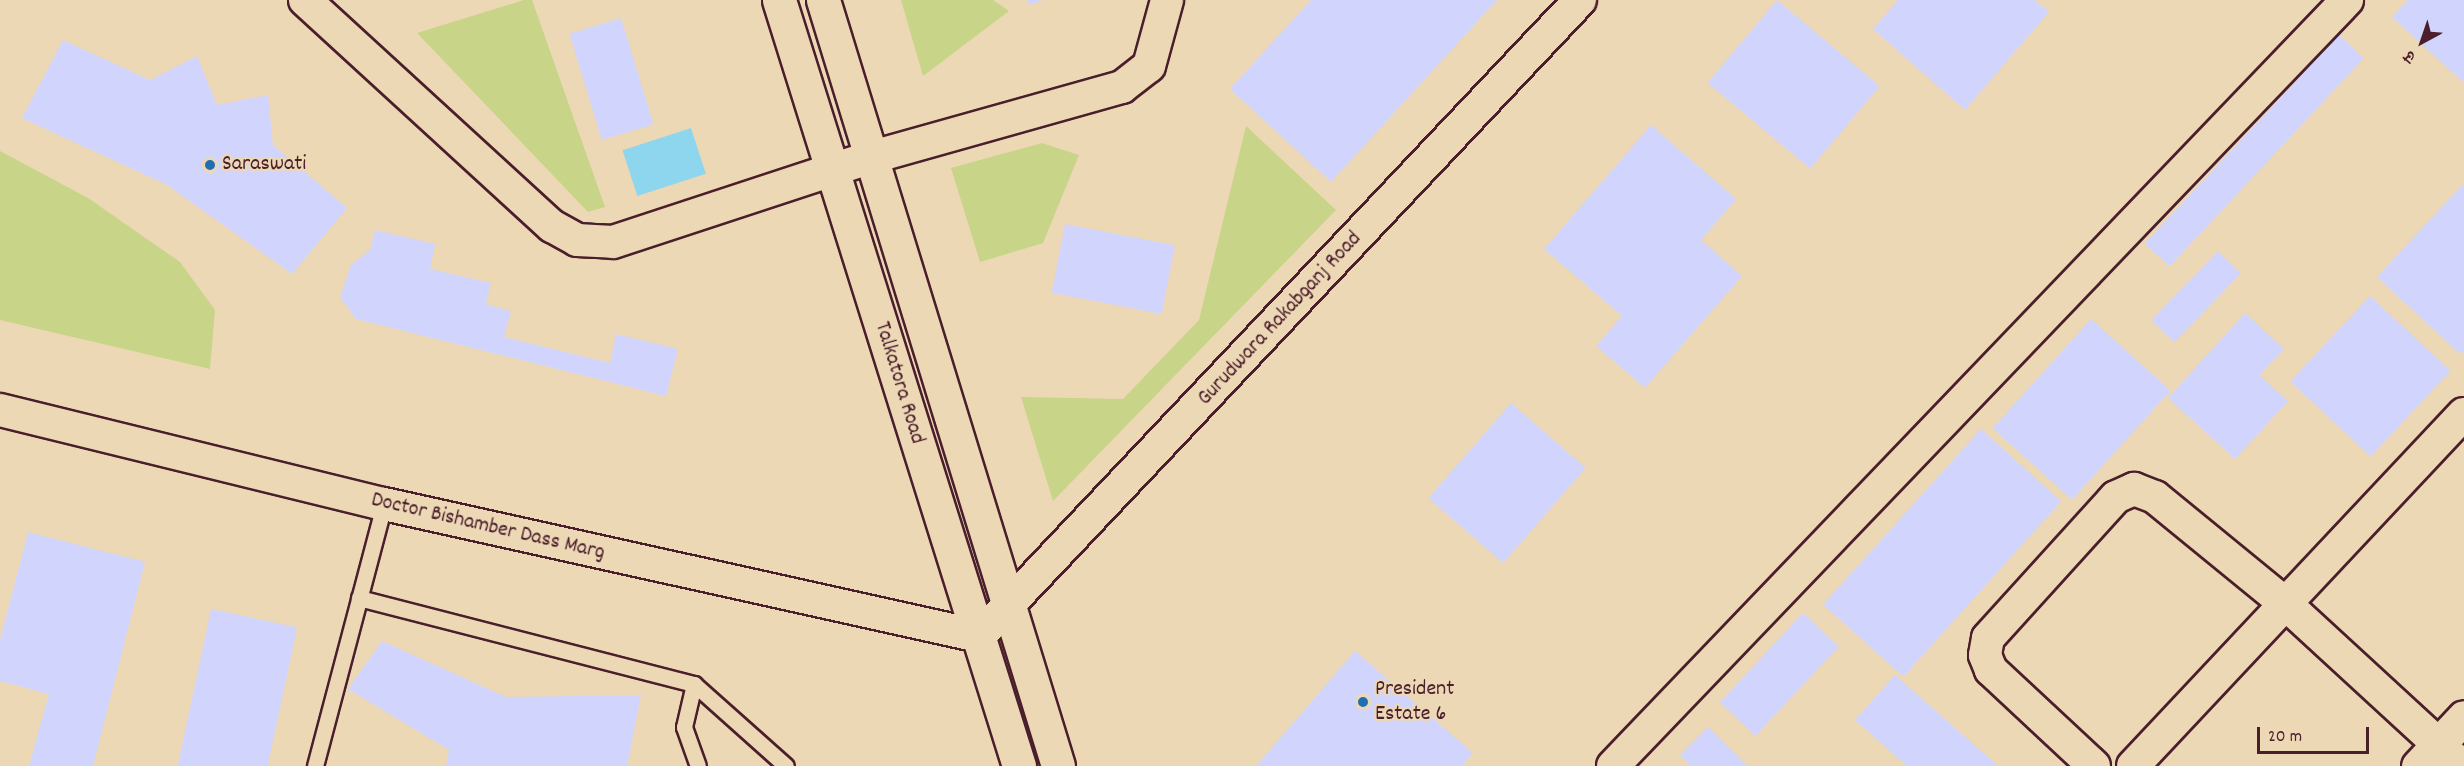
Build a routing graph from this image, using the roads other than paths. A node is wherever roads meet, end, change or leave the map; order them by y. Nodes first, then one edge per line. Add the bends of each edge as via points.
1 (305, 0) edge
2 (779, 0) edge
3 (823, 0) edge
4 (1167, 0) edge
5 (1580, 0) edge
6 (2347, 0) edge
7 (869, 158) junction
8 (832, 169) junction
9 (0, 410) edge
10 (2464, 414) edge
11 (384, 504) junction
12 (359, 598) junction
13 (2288, 606) junction
14 (1009, 607) junction
15 (979, 636) junction
16 (694, 684) junction
17 (2464, 717) edge
18 (2428, 755) edge
19 (1626, 762) edge
20 (315, 766) edge
21 (698, 766) edge
22 (786, 766) edge
23 (1019, 766) edge
24 (1058, 766) edge
25 (2094, 766) edge
26 (2133, 766) edge
27 (2462, 766) edge

1 - 8 street via 552,226 577,240 613,242
2 - 8 street, Talkatora Road
3 - 7 street, Talkatora Road
4 - 7 street via 1149,66 1122,87
5 - 14 street, Gurudwara Rakabganj Road
6 - 19 street
7 - 8 street
7 - 14 street, Talkatora Road
8 - 15 street, Talkatora Road
9 - 11 street, Doctor Bishamber Dass Marg
10 - 13 street
11 - 12 lane
11 - 15 street, Doctor Bishamber Dass Marg
12 - 16 lane
12 - 20 lane
13 - 18 street
13 - 25 street via 2155,497 2134,489 2116,497 1988,638 1985,655 1991,670
13 - 26 street
14 - 15 street, Gurudwara Rakabganj Road
14 - 24 street, Talkatora Road
15 - 23 street, Talkatora Road
16 - 21 lane via 684,727
16 - 22 lane
17 - 18 street
18 - 27 street

